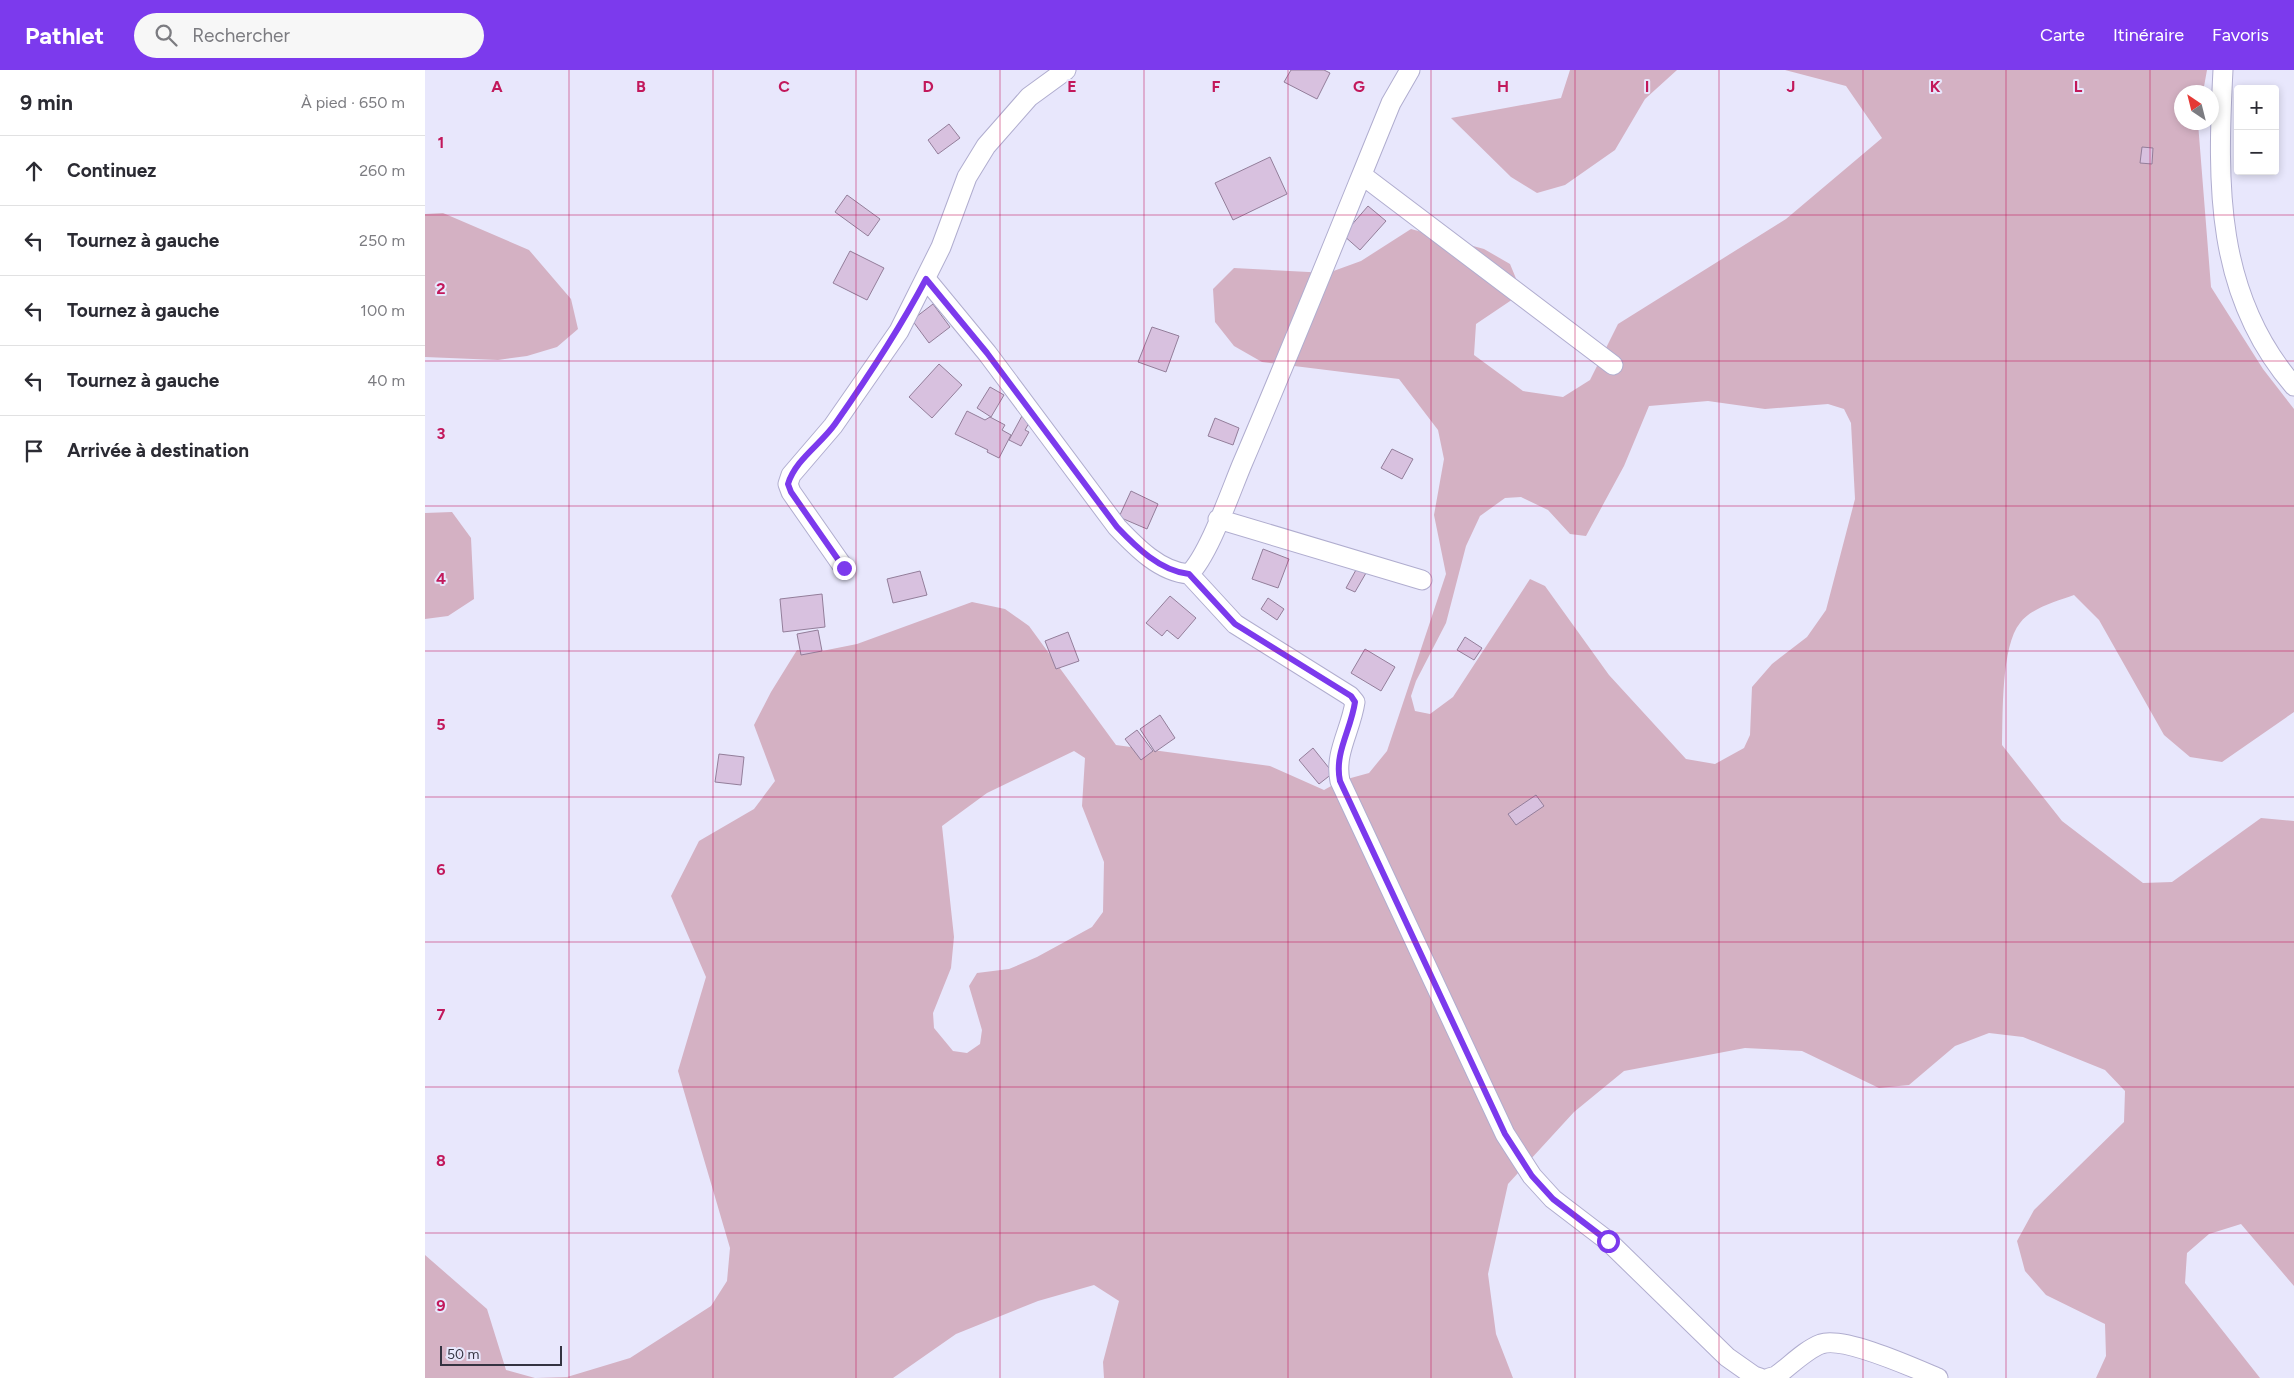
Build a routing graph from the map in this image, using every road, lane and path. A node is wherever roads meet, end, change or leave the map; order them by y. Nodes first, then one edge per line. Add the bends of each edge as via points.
1 (1066, 70) edge
2 (1410, 70) edge
3 (2223, 70) edge
4 (1362, 176) junction
5 (926, 279) junction
6 (1613, 364) dead end
7 (2294, 386) edge
8 (1218, 519) junction
9 (844, 568) dead end
10 (1189, 574) junction
11 (1422, 580) dead end
12 (1760, 1378) edge
13 (1769, 1378) edge
14 (1939, 1378) edge

1 - 5 street via 1029,97 986,146 967,177
2 - 4 street via 1391,103
3 - 7 street via 2220,117 2223,228 2232,268 2255,329 2269,354
4 - 6 street
4 - 8 street
5 - 9 street via 899,331 833,426 797,466 788,484
5 - 10 street via 987,353 1117,527 1140,551 1177,573
8 - 10 street via 1198,565
8 - 11 street
10 - 12 street via 1235,624 1351,696 1355,702 1340,751 1340,781 1497,1117 1532,1176 1553,1199 1608,1241 1727,1356
13 - 14 street via 1819,1345 1830,1342 1871,1352

